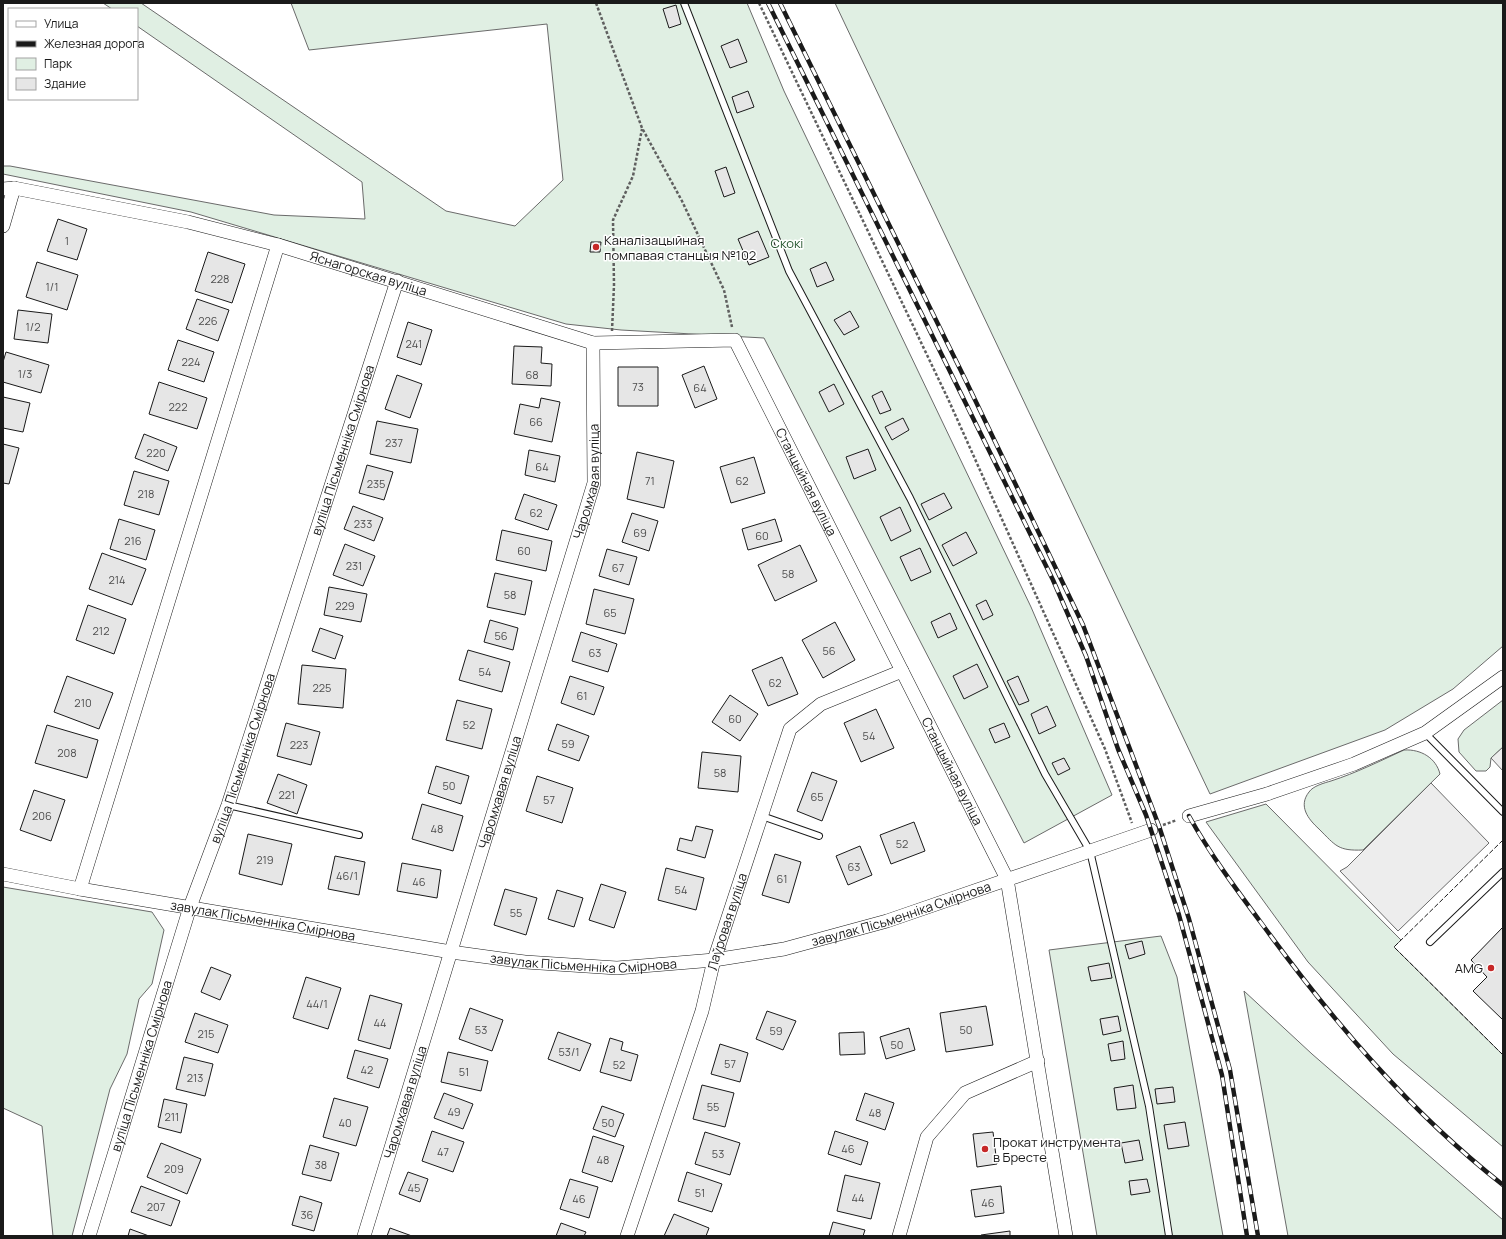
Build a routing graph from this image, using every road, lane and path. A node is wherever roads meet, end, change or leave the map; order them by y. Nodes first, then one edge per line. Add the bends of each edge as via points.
1 (596, 3) edge
2 (684, 3) edge
3 (759, 3) edge
4 (642, 128) junction
5 (9, 188) edge
6 (3, 226) edge
7 (278, 245) junction
8 (397, 281) junction
9 (735, 340) junction
10 (611, 342) junction
11 (593, 343) junction
12 (902, 671) junction
13 (1503, 677) edge
14 (1425, 733) junction
15 (228, 805) junction
16 (1503, 812) edge
17 (762, 816) junction
18 (1189, 816) joint
19 (1151, 830) joint
20 (359, 835) dead end
21 (1136, 835) junction
22 (819, 836) dead end
23 (1090, 851) junction
24 (1503, 872) edge
25 (3, 874) edge
26 (1007, 879) junction
27 (80, 889) junction
28 (190, 907) junction
29 (1430, 942) dead end
30 (451, 952) junction
31 (714, 960) junction
32 (1038, 1061) junction
33 (89, 1236) edge
34 (364, 1236) edge
35 (627, 1236) edge
36 (899, 1236) edge
37 (1066, 1236) edge
38 (1169, 1236) edge

1 - 4 path
2 - 23 lane via 789,271 910,498 1045,774
3 - 21 path via 949,401 1105,749
4 - 9 path via 682,201 724,290
4 - 10 path via 633,176 613,220 614,285
5 - 6 street
5 - 7 street, Яснагорская вуліца via 188,222
7 - 8 street, Яснагорская вуліца
7 - 27 street
8 - 11 street, Яснагорская вуліца
8 - 15 street, вуліца Пісьменніка Смірнова
9 - 10 street, Яснагорская вуліца
9 - 12 street, Станцыйная вуліца
10 - 11 street, Яснагорская вуліца
11 - 30 street, Чаромхавая вуліца via 594,483
12 - 17 street, Лаўровая вуліца via 821,704 790,729
12 - 26 street, Станцыйная вуліца
13 - 14 street
14 - 16 lane
14 - 18 street via 1354,764 1267,794
15 - 20 lane
15 - 28 street, вуліца Пісьменніка Смірнова
17 - 22 lane
17 - 31 street, Лаўровая вуліца
18 - 19 path
19 - 21 street, завулак Пісьменніка Смірнова
21 - 23 street, завулак Пісьменніка Смірнова
23 - 26 street, завулак Пісьменніка Смірнова
23 - 38 lane via 1149,1106
24 - 29 lane
25 - 27 street, завулак Пісьменніка Смірнова
26 - 31 street, завулак Пісьменніка Смірнова via 887,921 784,949
26 - 32 street, Станцыйная вуліца
27 - 28 street, завулак Пісьменніка Смірнова
28 - 30 street, завулак Пісьменніка Смірнова
28 - 33 street, вуліца Пісьменніка Смірнова
30 - 31 street, завулак Пісьменніка Смірнова via 525,962 617,968
30 - 34 street, Чаромхавая вуліца
31 - 35 street, Лаўровая вуліца via 702,1011
32 - 36 street via 964,1093 928,1137
32 - 37 street, Станцыйная вуліца

